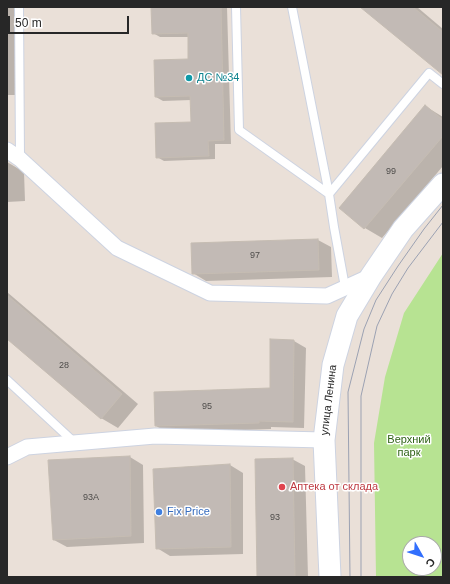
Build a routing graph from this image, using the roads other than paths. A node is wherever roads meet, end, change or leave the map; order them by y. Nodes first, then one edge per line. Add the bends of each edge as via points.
1 (19, 7) edge
2 (236, 7) edge
3 (292, 7) edge
4 (443, 84) edge
5 (7, 150) edge
6 (20, 159) junction
7 (443, 184) edge
8 (329, 194) junction
9 (371, 276) junction
10 (345, 287) junction
11 (7, 380) edge
12 (324, 440) junction
13 (75, 443) junction
14 (7, 457) edge
15 (330, 577) edge

1 - 6 lane
2 - 8 lane via 239,130
3 - 8 lane
4 - 8 lane via 429,73
5 - 6 street
6 - 10 street via 117,248 210,293 327,296
7 - 9 street, улица Ленина via 403,229
8 - 10 lane
9 - 10 street
9 - 12 street, улица Ленина via 347,316 333,365
11 - 13 lane
12 - 13 street via 155,436
12 - 15 street, улица Ленина
13 - 14 street via 27,447

